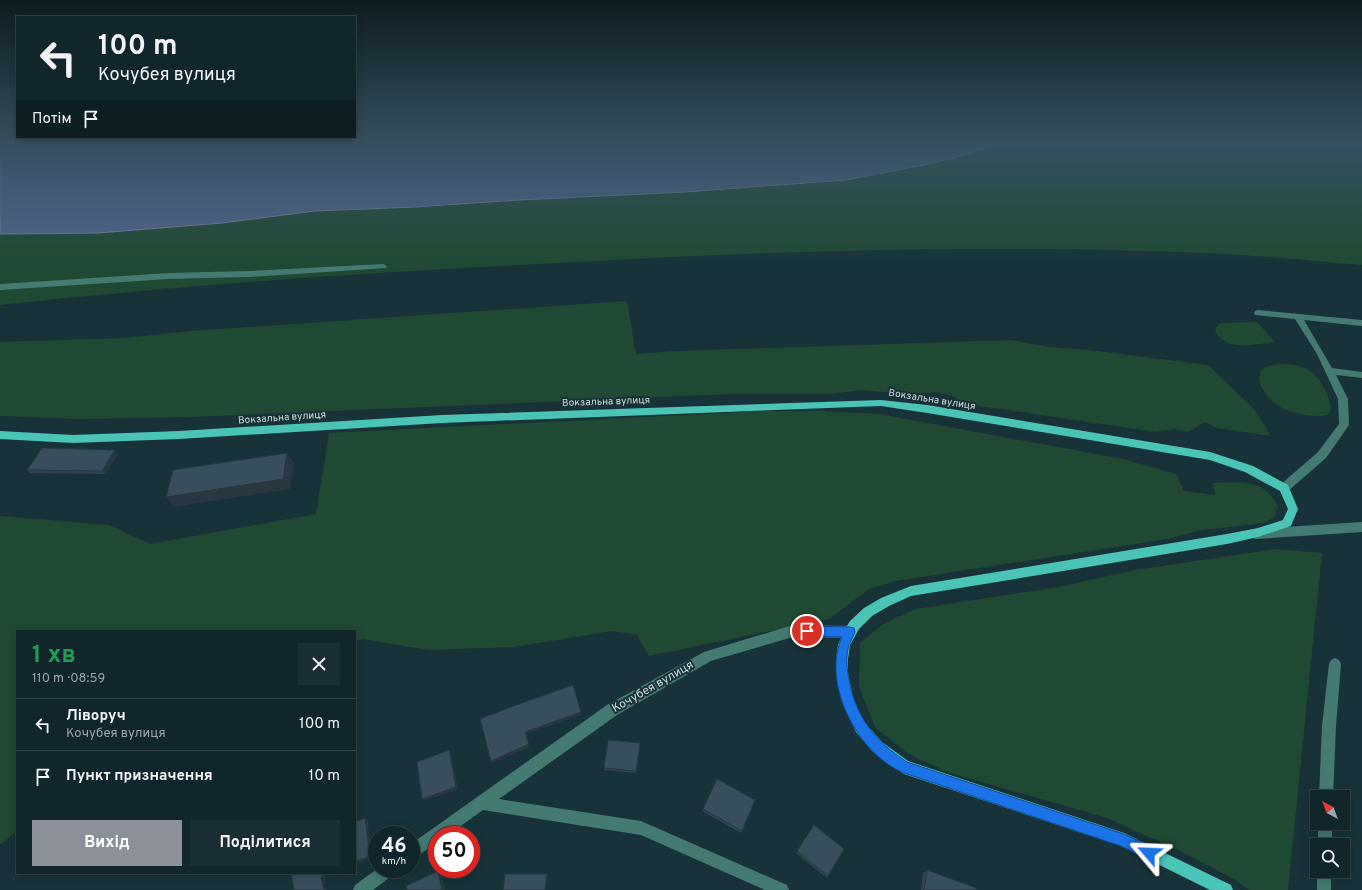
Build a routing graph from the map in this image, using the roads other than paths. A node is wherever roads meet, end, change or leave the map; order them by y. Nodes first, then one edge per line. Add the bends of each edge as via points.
1 (383, 266) dead end
2 (0, 287) edge
3 (1258, 313) dead end
4 (1298, 317) junction
5 (1362, 323) edge
6 (1330, 371) junction
7 (1362, 375) edge
8 (0, 435) edge
9 (1284, 488) junction
10 (1362, 527) edge
11 (1244, 535) junction
12 (850, 632) junction
13 (1335, 664) dead end
14 (1326, 790) edge
15 (480, 803) junction
16 (420, 846) edge
17 (377, 878) edge
18 (1324, 878) edge
19 (360, 890) edge
20 (782, 890) edge
21 (1226, 890) edge
22 (1324, 890) edge

1 - 2 street
3 - 4 street
4 - 5 street
4 - 6 street
6 - 7 street
6 - 9 street via 1343,399 1344,425 1322,455
8 - 9 main road, Вокзальна вулиця via 73,439 172,436 442,419 881,403 927,408 1210,456 1249,469
9 - 11 main road via 1293,510 1287,523 1270,530
10 - 11 street
11 - 12 main road via 1093,563 911,591 886,600 865,615
12 - 15 street, Кочубея вулиця via 792,631 708,656 612,710
12 - 21 main road via 842,649 841,669 846,694 856,720 884,754 904,767 1124,840
13 - 14 street
15 - 16 street, Кочубея вулиця
15 - 20 street via 641,828
17 - 19 street
18 - 22 street

